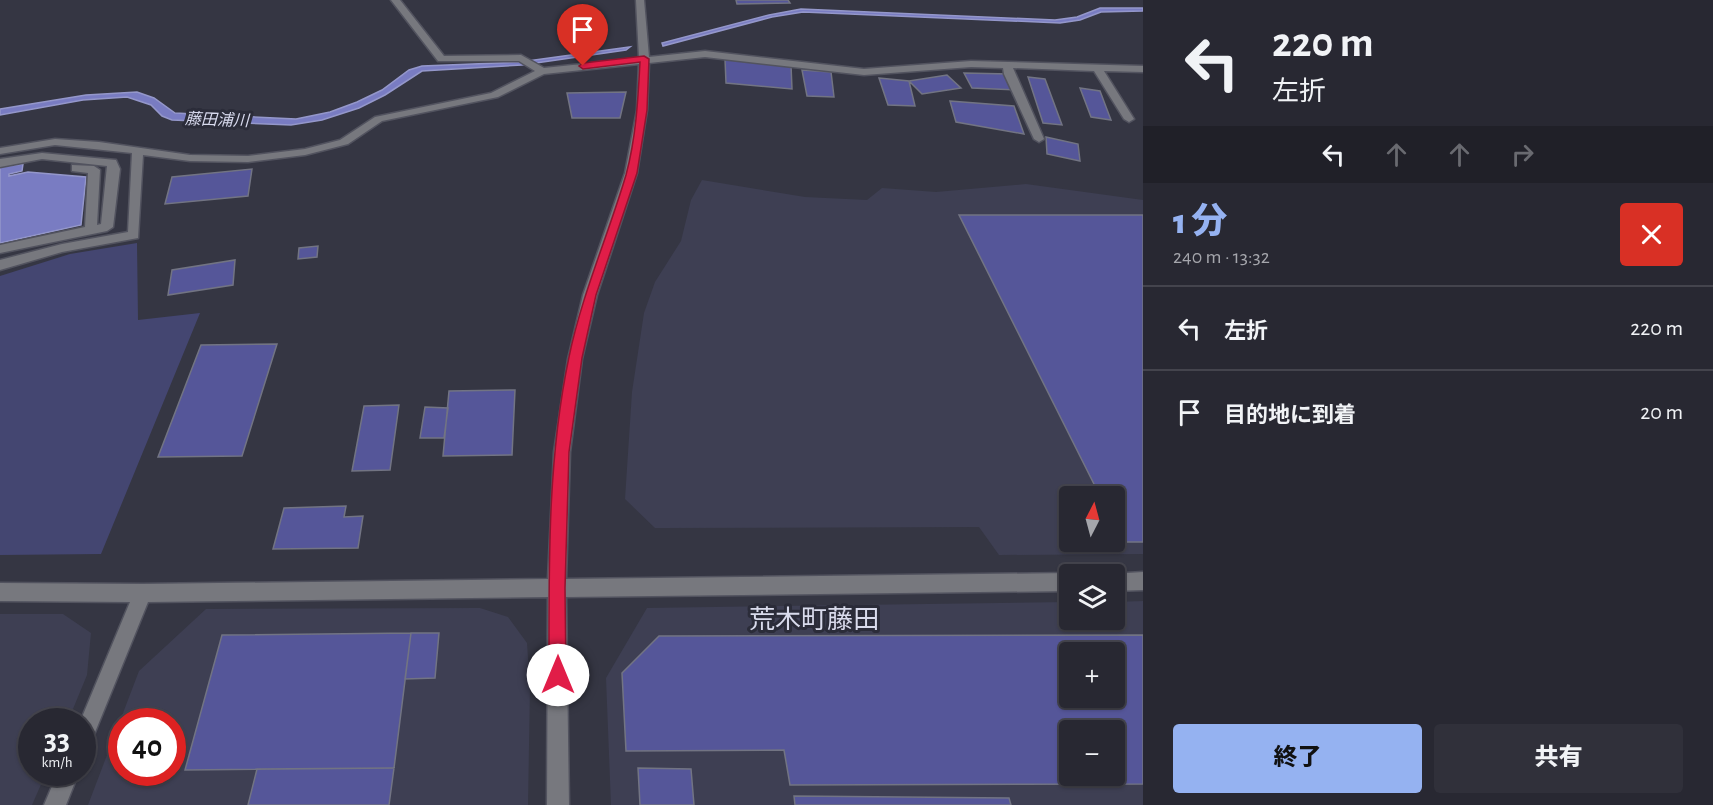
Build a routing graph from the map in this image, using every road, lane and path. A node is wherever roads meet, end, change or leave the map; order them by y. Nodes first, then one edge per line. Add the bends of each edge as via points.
1 (395, 0) edge
2 (640, 0) edge
3 (644, 59) junction
4 (1008, 64) junction
5 (538, 68) junction
6 (1097, 68) junction
7 (1143, 69) edge
8 (1129, 119) dead end
9 (1039, 139) dead end
10 (0, 151) edge
11 (138, 151) junction
12 (0, 162) edge
13 (14, 169) dead end
14 (91, 230) junction
15 (0, 249) edge
16 (0, 265) edge
17 (1143, 581) edge
18 (1059, 582) edge
19 (1125, 582) edge
20 (557, 588) junction
21 (0, 592) edge
22 (143, 593) junction
23 (95, 708) edge
24 (63, 786) edge
25 (56, 805) edge
26 (558, 805) edge

1 - 5 street via 441,59 521,58
2 - 3 street
3 - 4 street via 705,54 864,72
3 - 5 street
3 - 20 street via 642,110 631,173 590,295 575,358 561,452
4 - 6 street
4 - 9 street
5 - 11 street via 494,95 379,119 344,142 305,152 248,159 190,158
6 - 7 street
6 - 8 street
10 - 11 street via 55,142
11 - 16 street via 134,235 62,248
12 - 14 street via 42,156 112,163 107,227
13 - 14 street via 45,165 94,170
14 - 15 street
17 - 19 street
18 - 20 street
20 - 22 street
20 - 26 street
21 - 22 street
22 - 23 street
24 - 25 street

